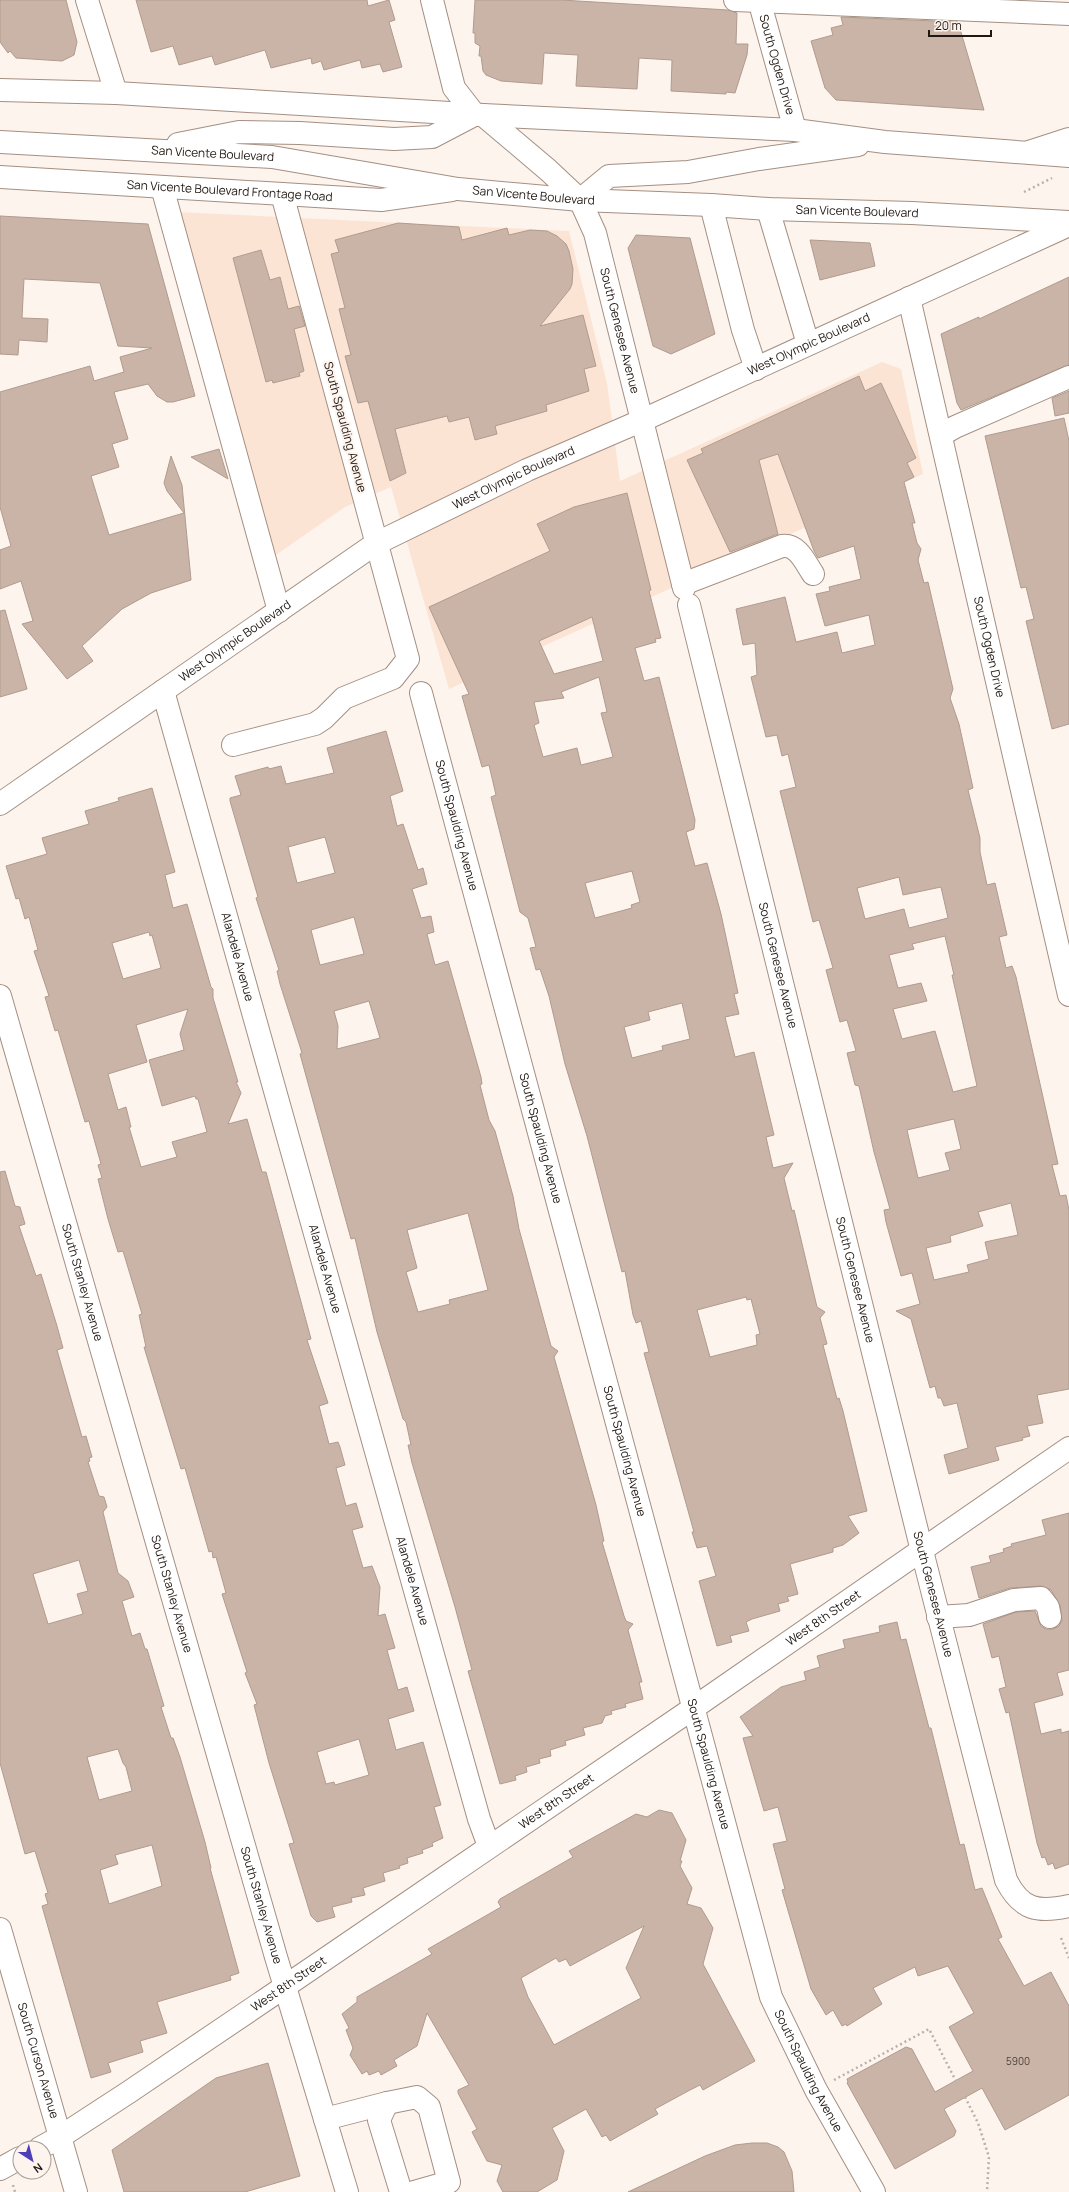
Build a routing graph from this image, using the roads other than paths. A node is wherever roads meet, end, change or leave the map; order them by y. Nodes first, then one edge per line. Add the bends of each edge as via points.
1 (87, 0) edge
2 (432, 0) edge
3 (735, 0) edge
4 (759, 1) edge
5 (1069, 14) edge
6 (0, 90) edge
7 (116, 93) junction
8 (479, 115) junction
9 (794, 130) junction
10 (1069, 140) edge
11 (0, 142) edge
12 (885, 142) junction
13 (147, 150) junction
14 (1030, 152) junction
15 (1069, 156) edge
16 (0, 177) edge
17 (162, 187) junction
18 (458, 190) junction
19 (282, 194) junction
20 (580, 200) junction
21 (711, 205) junction
22 (768, 209) junction
23 (1069, 224) edge
24 (909, 298) junction
25 (808, 344) junction
26 (756, 369) junction
27 (1069, 377) edge
28 (642, 420) junction
29 (941, 435) junction
30 (375, 544) junction
31 (813, 574) dead end
32 (685, 592) junction
33 (279, 611) junction
34 (163, 691) junction
35 (421, 693) dead end
36 (233, 744) dead end
37 (0, 804) edge
38 (1069, 995) edge
39 (0, 996) edge
40 (1069, 1448) edge
41 (922, 1551) junction
42 (938, 1617) junction
43 (1050, 1617) dead end
44 (692, 1708) junction
45 (489, 1846) junction
46 (1069, 1906) edge
47 (0, 1929) edge
48 (285, 1985) junction
49 (387, 2103) junction
50 (325, 2119) junction
51 (60, 2137) junction
52 (52, 2141) edge
53 (12, 2162) edge
54 (0, 2169) edge
55 (76, 2192) edge
56 (347, 2192) edge
57 (400, 2192) edge
58 (414, 2192) edge
59 (874, 2192) edge

1 - 7 street
2 - 8 street, South Genesee Avenue via 454,88
3 - 4 street
4 - 5 street
4 - 9 street, South Ogden Drive
6 - 7 street
7 - 8 street
8 - 9 street
8 - 13 street via 432,137 394,140 300,133 238,132
8 - 20 street, South Genesee Avenue via 537,160
9 - 12 street
10 - 14 street
11 - 13 street, San Vicente Boulevard
12 - 14 street
12 - 20 street via 759,159 688,172 609,176
13 - 18 street, San Vicente Boulevard via 272,157
14 - 15 street
16 - 17 street, San Vicente Boulevard Frontage Road
17 - 19 street, San Vicente Boulevard Frontage Road
17 - 33 street
18 - 19 street, San Vicente Boulevard Frontage Road via 381,200
18 - 20 street, San Vicente Boulevard
19 - 30 street, South Spaulding Avenue
20 - 21 street, San Vicente Boulevard
20 - 28 street, South Genesee Avenue via 595,233
21 - 22 street, San Vicente Boulevard
21 - 26 street via 743,330
22 - 23 street, San Vicente Boulevard via 912,213
22 - 25 street
23 - 24 street, West Olympic Boulevard
24 - 25 street, West Olympic Boulevard
24 - 29 street, South Ogden Drive
25 - 26 street, West Olympic Boulevard
26 - 28 street, West Olympic Boulevard
27 - 29 street
28 - 30 street, West Olympic Boulevard via 527,470
28 - 32 street, South Genesee Avenue
29 - 38 street, South Ogden Drive
30 - 33 street, West Olympic Boulevard
30 - 36 street, South Spaulding Avenue via 408,660 393,678 344,698 316,724
31 - 32 street via 795,547 789,545
32 - 41 street, South Genesee Avenue
33 - 34 street, West Olympic Boulevard
34 - 37 street, West Olympic Boulevard
34 - 45 street, Alandele Avenue via 479,1819
35 - 44 street, South Spaulding Avenue
39 - 48 street, South Stanley Avenue
40 - 41 street, West 8th Street
41 - 42 street, South Genesee Avenue
41 - 44 street, West 8th Street
42 - 43 street via 969,1615 1014,1600 1041,1598 1048,1608
42 - 46 street, South Genesee Avenue via 1006,1880 1013,1894 1036,1910
44 - 45 street, West 8th Street
44 - 59 street, South Spaulding Avenue via 771,1997 816,2090
45 - 48 street, West 8th Street
47 - 51 street, South Curson Avenue
48 - 50 street, South Stanley Avenue
48 - 51 street, West 8th Street
49 - 50 street
49 - 57 street via 379,2120
49 - 58 street via 417,2097 429,2107 449,2182
50 - 56 street, South Stanley Avenue
51 - 52 street, West 8th Street
51 - 55 street, South Curson Avenue
53 - 54 street

